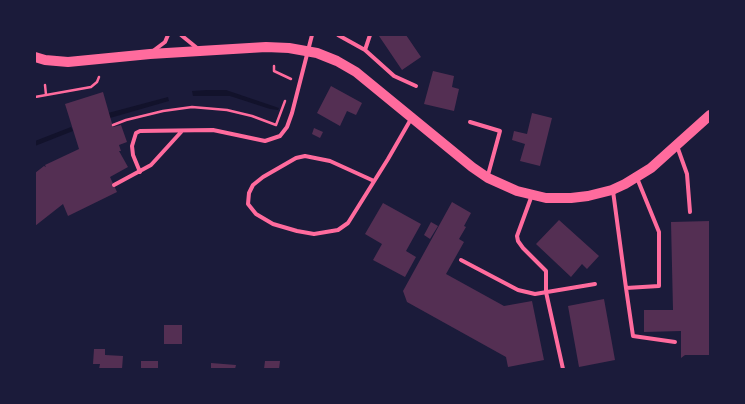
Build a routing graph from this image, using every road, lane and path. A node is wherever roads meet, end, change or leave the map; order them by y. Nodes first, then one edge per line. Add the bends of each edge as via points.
1 (168, 35) edge
2 (182, 35) edge
3 (312, 35) edge
4 (338, 35) edge
5 (370, 35) edge
6 (365, 50) junction
7 (200, 51) junction
8 (308, 51) junction
9 (150, 54) junction
10 (35, 57) edge
11 (274, 66) dead end
12 (99, 77) dead end
13 (289, 84) dead end
14 (44, 85) dead end
15 (416, 86) dead end
16 (46, 95) junction
17 (35, 96) edge
18 (286, 98) dead end
19 (710, 115) edge
20 (412, 117) junction
21 (470, 122) dead end
22 (113, 125) dead end
23 (182, 131) junction
24 (677, 146) junction
25 (140, 172) junction
26 (488, 178) junction
27 (637, 178) junction
28 (374, 181) junction
29 (114, 185) dead end
30 (612, 190) junction
31 (532, 195) junction
32 (690, 212) dead end
33 (461, 260) dead end
34 (595, 284) dead end
35 (626, 288) junction
36 (546, 292) junction
37 (675, 342) dead end
38 (563, 369) edge

1 - 9 lane via 165,42
2 - 7 lane
3 - 8 lane
4 - 6 lane
5 - 6 lane
6 - 15 lane via 394,76
7 - 8 main road via 266,47
7 - 9 main road
8 - 20 main road via 331,58 356,72
8 - 23 lane via 289,122 280,136 265,141 213,130
9 - 10 main road via 68,62
11 - 13 path via 274,71 291,78
12 - 16 path via 91,87
14 - 16 path
16 - 17 path
18 - 22 path via 276,125 227,110 192,107 163,111
19 - 24 main road
20 - 26 main road
20 - 28 lane
21 - 26 lane via 500,130
23 - 25 lane via 151,165
23 - 25 lane via 145,130 136,133 132,146
24 - 27 main road
24 - 32 lane via 687,174
25 - 29 lane
26 - 31 main road
27 - 30 main road
27 - 35 lane via 659,232 660,286
28 - 28 lane via 330,162 310,157 296,158 253,186 248,204 256,214 273,224 297,232 329,233 348,223
30 - 31 main road via 570,198
30 - 35 lane
31 - 36 lane via 516,236 546,271
33 - 36 lane via 518,290 534,294
34 - 36 lane
35 - 37 lane via 633,336
36 - 38 lane

